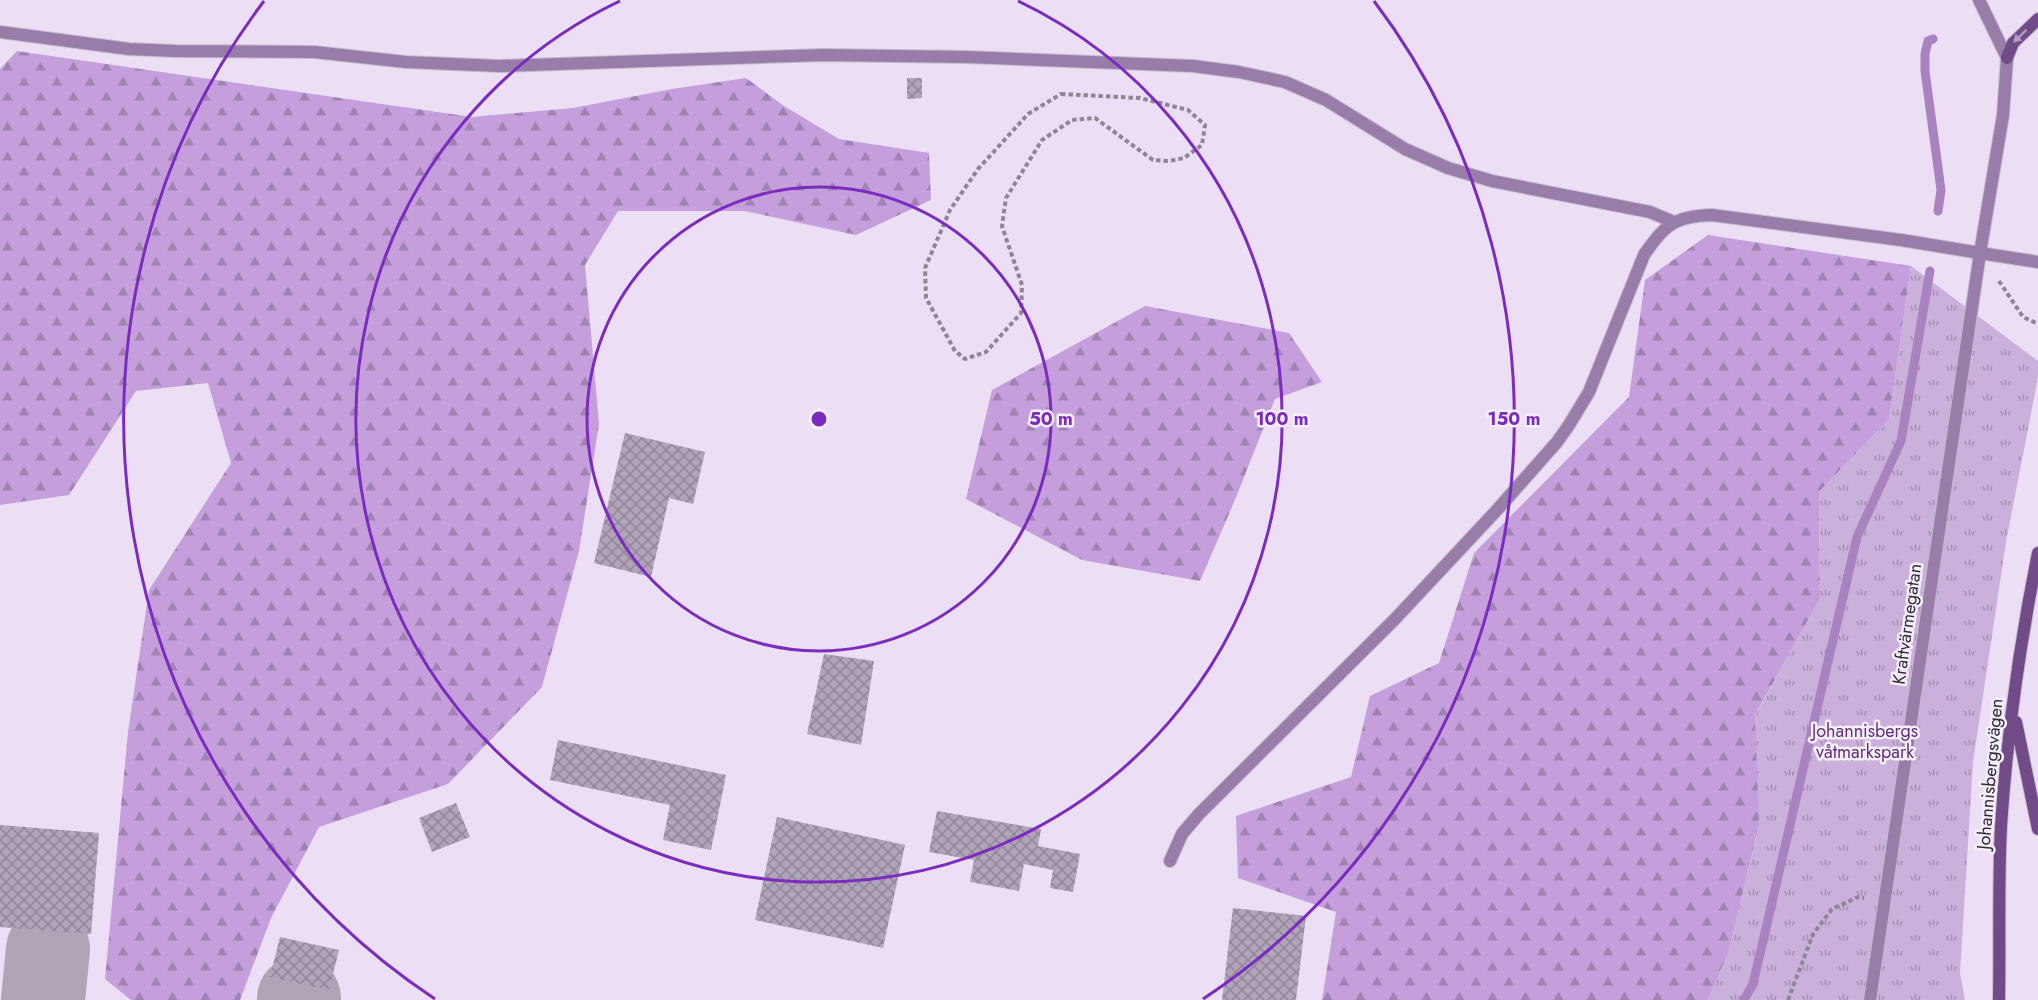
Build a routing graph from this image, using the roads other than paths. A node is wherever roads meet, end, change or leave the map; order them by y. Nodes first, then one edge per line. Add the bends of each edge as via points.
1 (1979, 0) edge
2 (2038, 19) edge
3 (0, 32) edge
4 (2007, 58) junction
5 (1674, 222) junction
6 (1980, 253) junction
7 (2038, 262) edge
8 (2038, 553) edge
9 (2013, 709) junction
10 (2038, 829) edge
11 (1170, 861) dead end
12 (1870, 1000) edge
13 (2000, 1000) edge

1 - 4 street
2 -> 4 main road via 2013,43
3 - 5 street via 129,49 314,52 406,62 499,66 823,55 1100,61 1216,69 1285,82 1326,100 1405,149 1448,168 1492,181 1650,212
4 - 6 street, Kraftvärmegatan via 2003,115
5 - 6 street via 1712,215
5 - 11 street via 1657,235 1644,255 1589,392 1557,442 1395,619 1199,814 1182,834
6 - 7 street
6 - 12 street, Kraftvärmegatan
8 - 9 main road, Johannisbergsvägen
9 - 10 main road
9 - 13 main road, Johannisbergsvägen via 2001,826

